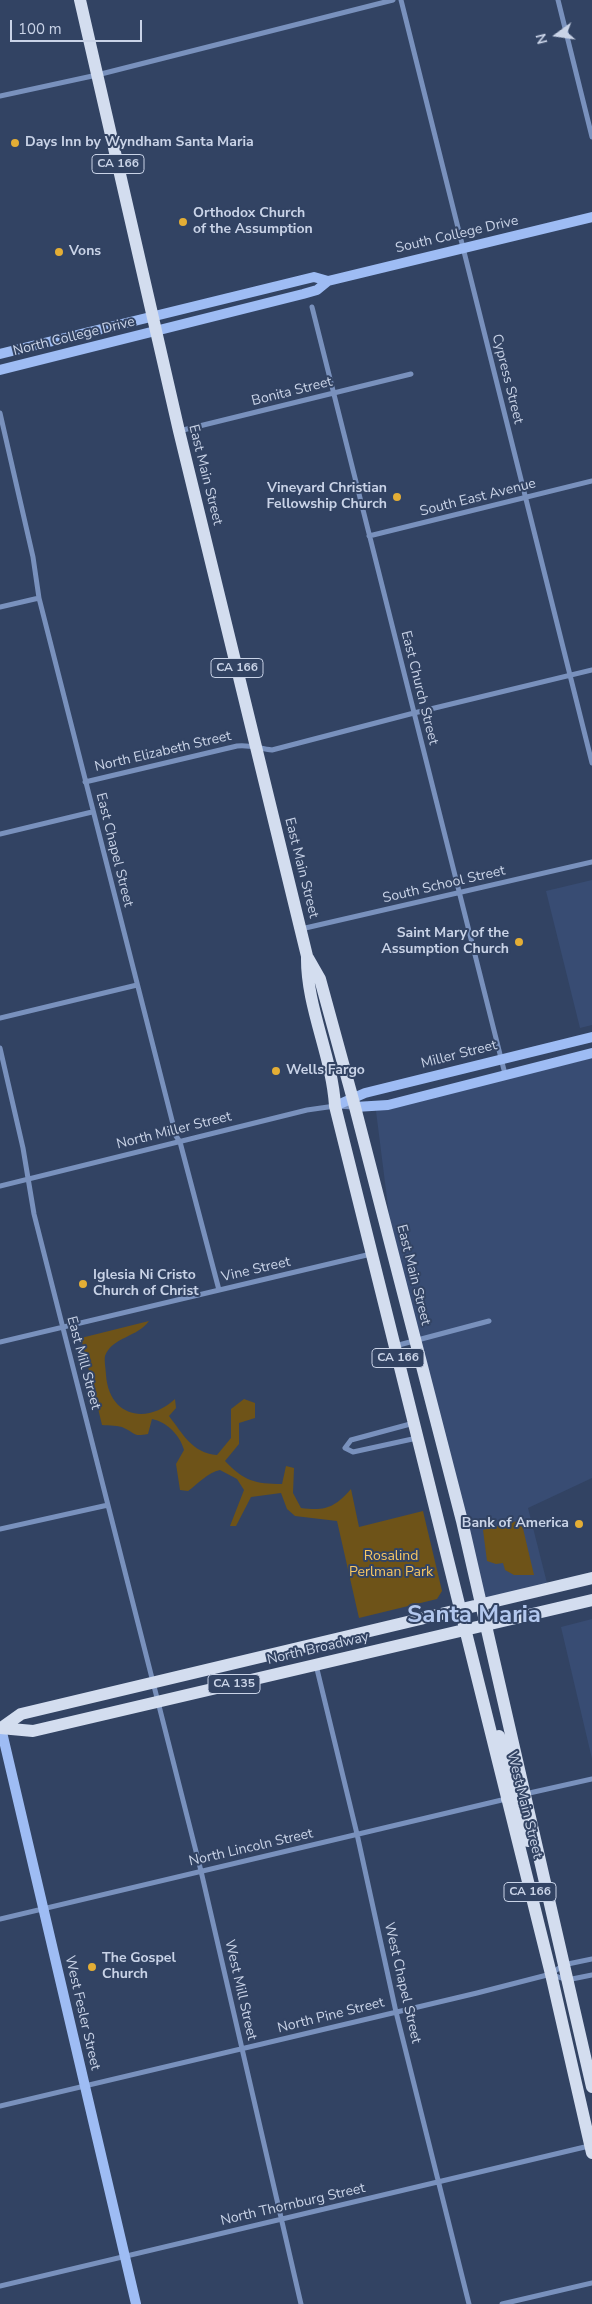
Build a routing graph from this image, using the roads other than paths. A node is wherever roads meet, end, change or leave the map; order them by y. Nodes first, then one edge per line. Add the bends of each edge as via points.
1 (80, 0) edge
2 (393, 0) edge
3 (401, 0) edge
4 (558, 0) edge
5 (93, 75) junction
6 (0, 96) edge
7 (592, 136) edge
8 (592, 217) edge
9 (463, 248) junction
10 (328, 281) junction
11 (312, 307) dead end
12 (153, 318) junction
13 (156, 331) junction
14 (0, 354) edge
15 (0, 370) edge
16 (411, 374) dead end
17 (333, 393) junction
18 (0, 413) edge
19 (178, 432) junction
20 (592, 481) edge
21 (526, 498) junction
22 (370, 536) junction
23 (39, 598) junction
24 (0, 607) edge
25 (592, 670) edge
26 (570, 676) junction
27 (414, 713) junction
28 (252, 746) junction
29 (592, 763) edge
30 (84, 782) junction
31 (92, 812) junction
32 (0, 834) edge
33 (592, 862) edge
34 (460, 893) junction
35 (300, 929) junction
36 (307, 956) junction
37 (137, 985) junction
38 (0, 1018) edge
39 (592, 1037) edge
40 (0, 1048) edge
41 (592, 1053) edge
42 (501, 1059) junction
43 (505, 1074) junction
44 (353, 1103) junction
45 (335, 1106) junction
46 (180, 1142) junction
47 (29, 1179) junction
48 (0, 1186) edge
49 (371, 1254) junction
50 (220, 1290) junction
51 (489, 1321) dead end
52 (62, 1327) junction
53 (415, 1340) junction
54 (0, 1342) edge
55 (395, 1346) junction
56 (414, 1423) junction
57 (418, 1438) junction
58 (108, 1505) junction
59 (0, 1529) edge
60 (592, 1578) edge
61 (592, 1600) edge
62 (481, 1605) junction
63 (461, 1610) junction
64 (485, 1627) junction
65 (466, 1630) junction
66 (316, 1665) junction
67 (154, 1682) junction
68 (159, 1701) junction
69 (484, 1707) junction
70 (0, 1727) edge
71 (592, 1779) edge
72 (525, 1794) junction
73 (507, 1799) junction
74 (357, 1834) junction
75 (201, 1871) junction
76 (544, 1881) junction
77 (43, 1909) junction
78 (0, 1919) edge
79 (592, 1959) edge
80 (563, 1965) junction
81 (551, 1974) junction
82 (592, 1975) edge
83 (567, 1980) junction
84 (396, 2012) junction
85 (242, 2049) junction
86 (85, 2086) junction
87 (592, 2087) edge
88 (0, 2106) edge
89 (591, 2148) edge
90 (439, 2182) junction
91 (281, 2219) junction
92 (125, 2257) junction
93 (592, 2283) edge
94 (0, 2286) edge
95 (136, 2304) edge
96 (301, 2304) edge
97 (469, 2304) edge
98 (502, 2304) edge

1 - 5 main road, East Main Street / CA 166
2 - 5 street
3 - 9 street, Cypress Street
4 - 7 street
5 - 6 street
5 - 12 main road, East Main Street / CA 166
8 - 9 street, South College Drive
9 - 10 street, South College Drive
9 - 21 street, Cypress Street
10 - 12 street, South College Drive via 314,277
10 - 13 street, South College Drive via 317,290
11 - 17 street, East Church Street
12 - 13 main road, East Main Street / CA 166
12 - 14 street, North College Drive
13 - 15 street, North College Drive
13 - 19 main road, East Main Street / CA 166
16 - 17 street, Bonita Street
17 - 19 street, Bonita Street
17 - 22 street, East Church Street
18 - 23 street, East Chapel Street via 33,557
19 - 28 main road, East Main Street / CA 166
20 - 21 street, South East Avenue
21 - 22 street, South East Avenue
21 - 26 street, Cypress Street
22 - 27 street, East Church Street
23 - 24 street
23 - 30 street, East Chapel Street
25 - 26 street, North Elizabeth Street
26 - 27 street, North Elizabeth Street
26 - 29 street, Cypress Street
27 - 28 street, North Elizabeth Street via 272,750
27 - 34 street, East Church Street
28 - 30 street, North Elizabeth Street
28 - 35 main road, East Main Street / CA 166
30 - 31 street, East Chapel Street
31 - 32 street
31 - 37 street, East Chapel Street
33 - 34 street, South School Street
34 - 35 street, South School Street
34 - 42 street, East Church Street
35 - 36 main road, East Main Street / CA 166
36 - 44 main road, East Main Street / CA 166 via 320,980
36 - 45 main road, East Main Street / CA 166 via 306,978
37 - 38 street
37 - 46 street, East Chapel Street
39 - 42 street, Miller Street
40 - 47 street, East Mill Street
41 - 43 street, Miller Street
42 - 43 street, East Church Street
42 - 44 street, Miller Street
43 - 44 street, Miller Street via 388,1105
44 - 45 street, Miller Street
44 - 53 main road, East Main Street / CA 166
45 - 46 street, North Miller Street
45 - 49 main road, East Main Street / CA 166
46 - 47 street, North Miller Street
46 - 50 street, East Chapel Street
47 - 48 street, North Miller Street
47 - 52 street, East Mill Street via 34,1214
49 - 50 street, Vine Street
49 - 55 main road, East Main Street / CA 166
50 - 52 street, Vine Street
51 - 53 street
52 - 54 street, Vine Street
52 - 58 street, East Mill Street
53 - 55 street
53 - 62 main road, East Main Street / CA 166
55 - 56 main road, East Main Street / CA 166
56 - 57 main road, East Main Street / CA 166
56 - 57 street via 351,1440 345,1448 353,1452
57 - 63 main road, East Main Street / CA 166
58 - 59 street
58 - 67 street, East Mill Street
60 - 62 main road, CA 135
61 - 64 main road, CA 135
62 - 63 main road, CA 135
62 - 64 main road, West Main Street / CA 166
63 - 65 main road, West Main Street / CA 166
63 - 67 main road, North Broadway / CA 135
64 - 65 main road, CA 135
64 - 72 main road, West Main Street / CA 166
65 - 66 main road, North Broadway / CA 135
65 - 69 main road, West Main Street / CA 166
66 - 68 main road, North Broadway / CA 135
66 - 74 street, West Chapel Street
67 - 68 street, West Mill Street
67 - 70 main road, North Broadway / CA 135 via 21,1714
68 - 70 main road, North Broadway / CA 135 via 33,1731
68 - 75 street, West Mill Street
69 - 72 main road via 497,1731 514,1788
69 - 73 main road, West Main Street / CA 166
70 - 77 street, West Fesler Street
71 - 72 street
72 - 76 main road, West Main Street / CA 166
73 - 74 street, North Lincoln Street
73 - 76 main road via 512,1798 518,1806 533,1857
73 - 81 main road, West Main Street / CA 166
74 - 75 street, North Lincoln Street
74 - 84 street, West Chapel Street
75 - 77 street, North Lincoln Street
75 - 85 street, West Mill Street
76 - 80 main road, West Main Street / CA 166
77 - 78 street, North Lincoln Street
77 - 86 street, West Fesler Street
79 - 80 street
80 - 81 street
80 - 83 main road, West Main Street / CA 166
81 - 83 street
81 - 84 street, North Pine Street
81 - 89 main road, West Main Street / CA 166
82 - 83 street
83 - 87 main road, West Main Street / CA 166
84 - 85 street, North Pine Street
84 - 90 street, West Chapel Street
85 - 86 street, North Pine Street
85 - 91 street, West Mill Street
86 - 88 street, North Pine Street
86 - 92 street, West Fesler Street
89 - 90 street, North Thornburg Street
90 - 91 street, North Thornburg Street
90 - 97 street, West Chapel Street
91 - 92 street, North Thornburg Street
91 - 96 street, West Mill Street
92 - 94 street, North Thornburg Street
92 - 95 street, West Fesler Street
93 - 98 street

